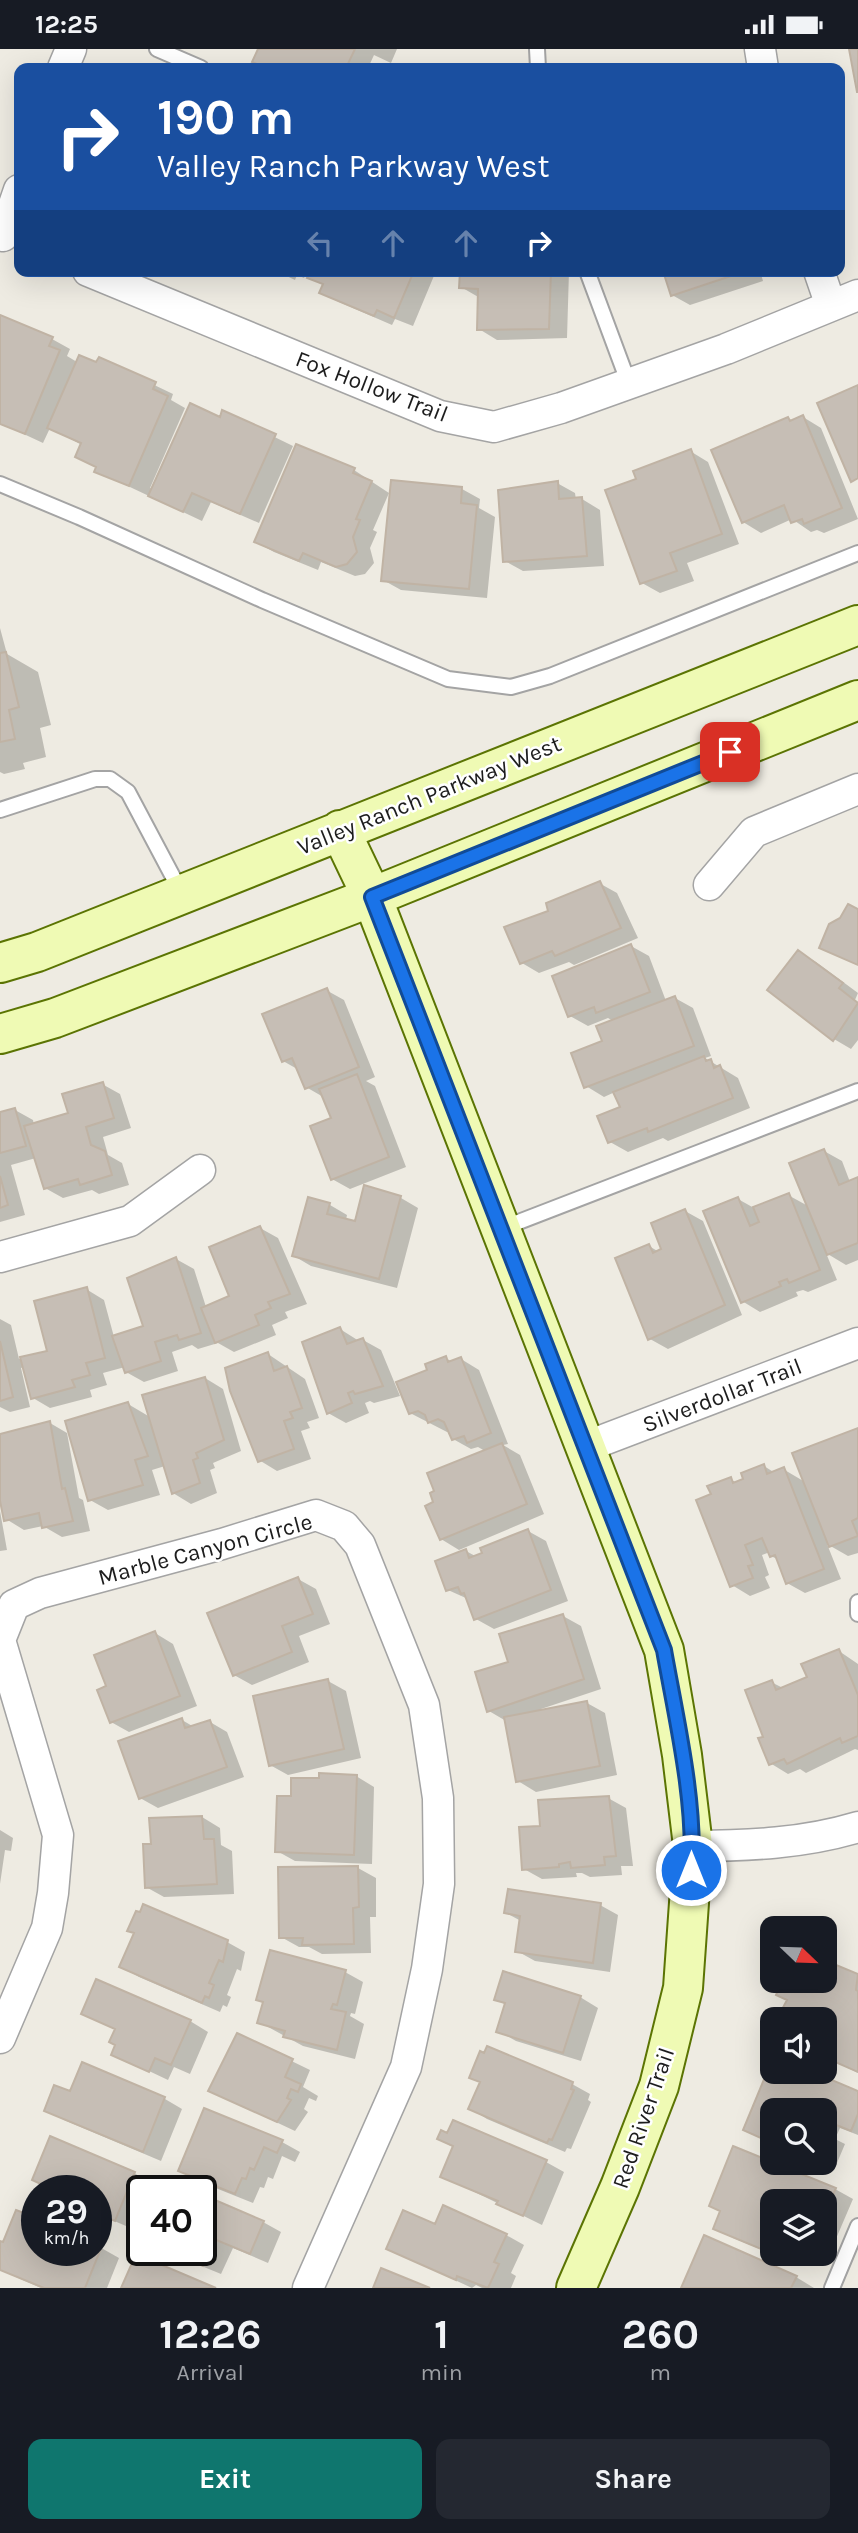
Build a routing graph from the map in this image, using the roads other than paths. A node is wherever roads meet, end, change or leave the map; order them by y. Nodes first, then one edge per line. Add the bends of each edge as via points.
1 (157, 49) edge
2 (189, 63) edge
3 (14, 210) edge
4 (7, 238) edge
5 (103, 277) edge
6 (589, 277) edge
7 (824, 277) edge
8 (845, 301) edge
9 (629, 384) junction
10 (0, 484) edge
11 (858, 553) edge
12 (858, 625) edge
13 (858, 700) edge
14 (858, 789) edge
15 (0, 810) edge
16 (340, 830) junction
17 (709, 885) dead end
18 (182, 893) junction
19 (372, 897) junction
20 (0, 963) edge
21 (0, 1034) edge
22 (858, 1091) edge
23 (200, 1170) dead end
24 (501, 1229) junction
25 (0, 1257) edge
26 (858, 1343) edge
27 (585, 1447) junction
28 (858, 1602) edge
29 (858, 1614) edge
30 (0, 1640) edge
31 (858, 1827) edge
32 (693, 1846) junction
33 (0, 2038) edge
34 (858, 2226) edge
35 (308, 2288) edge
36 (576, 2288) edge
37 (832, 2288) edge

1 - 2 lane
3 - 4 street
5 - 9 street, Fox Hollow Trail via 440,416 494,427
6 - 9 lane
7 - 8 street
8 - 9 street, Fox Hollow Trail
10 - 11 lane via 448,679 511,687 550,676
12 - 16 main road, Valley Ranch Parkway West
13 - 19 main road
14 - 17 street via 754,832
15 - 18 lane via 95,779 110,779 128,792
16 - 18 main road, Valley Ranch Parkway West
16 - 19 main road, Red River Trail
18 - 20 main road, Valley Ranch Parkway West
19 - 21 main road via 55,1018
19 - 24 main road, Red River Trail
22 - 24 lane
23 - 25 street via 130,1221
24 - 27 main road, Red River Trail
26 - 27 street, Silverdollar Trail
27 - 32 main road, Red River Trail via 664,1650
28 - 29 lane
30 - 33 street, Marble Canyon Circle via 58,1835 47,1928
30 - 35 street, Marble Canyon Circle via 15,1605 40,1593 316,1515 344,1527 360,1545 424,1705 438,1798 439,1884 406,2067
31 - 32 street via 754,1846
32 - 36 main road, Red River Trail via 683,1988 659,2086
34 - 37 lane

